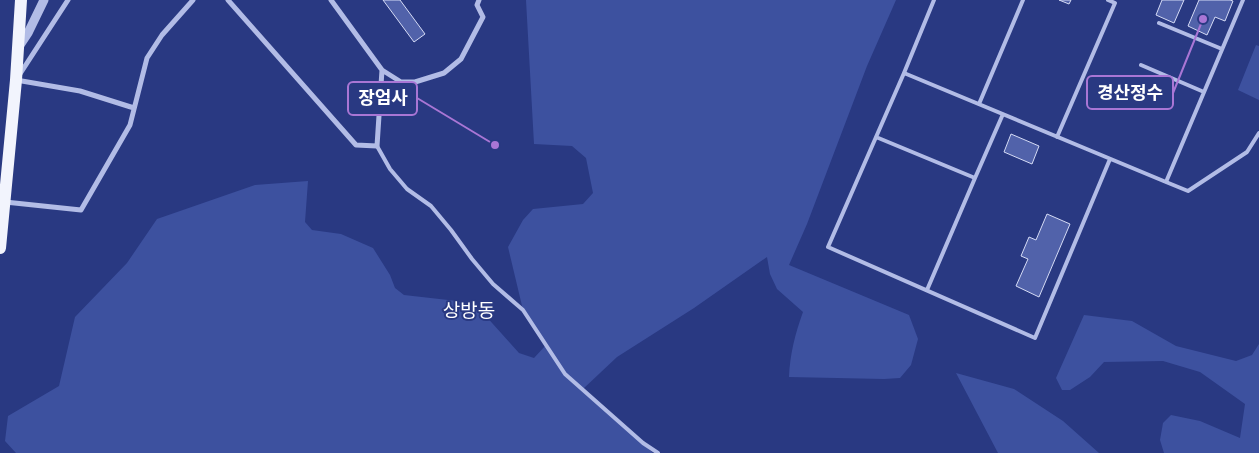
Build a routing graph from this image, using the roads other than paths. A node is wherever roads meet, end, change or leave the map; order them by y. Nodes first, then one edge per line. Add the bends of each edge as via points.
1 (21, 0) edge
2 (44, 0) edge
3 (68, 0) edge
4 (193, 0) edge
5 (228, 0) edge
6 (331, 0) edge
7 (479, 0) edge
8 (934, 0) edge
9 (1023, 0) edge
10 (1108, 0) edge
11 (1243, 0) edge
12 (1115, 1) edge
13 (1159, 23) dead end
14 (18, 48) junction
15 (1222, 49) junction
16 (1141, 65) dead end
17 (382, 70) junction
18 (904, 73) junction
19 (16, 80) junction
20 (1204, 92) junction
21 (978, 104) junction
22 (134, 108) junction
23 (1002, 114) junction
24 (1259, 133) edge
25 (876, 137) junction
26 (1057, 137) junction
27 (377, 146) junction
28 (1110, 159) junction
29 (975, 178) junction
30 (1166, 182) junction
31 (5, 202) junction
32 (0, 248) edge
33 (927, 290) junction
34 (658, 453) edge

1 - 14 main road
2 - 14 street
3 - 19 street
4 - 22 street via 162,35 147,58
5 - 27 street via 356,145
6 - 17 street
7 - 17 street via 477,5 483,17 461,59 444,73 415,82 400,82
8 - 18 lane
9 - 21 lane
10 - 12 lane
11 - 15 lane
12 - 26 lane
13 - 15 lane
14 - 19 main road
15 - 20 lane
16 - 20 lane
17 - 27 street
18 - 21 lane
18 - 25 lane
19 - 22 street via 80,91
19 - 31 main road
20 - 30 lane
21 - 23 lane
22 - 31 street via 130,125 81,210
23 - 26 lane
23 - 29 lane
24 - 30 lane via 1247,152 1188,191
25 - 29 lane
25 - 33 lane via 828,247
26 - 28 lane
27 - 34 lane via 406,189 431,206 493,284 523,310 565,374
28 - 30 lane
28 - 33 lane via 1035,338
29 - 33 lane
31 - 32 main road

